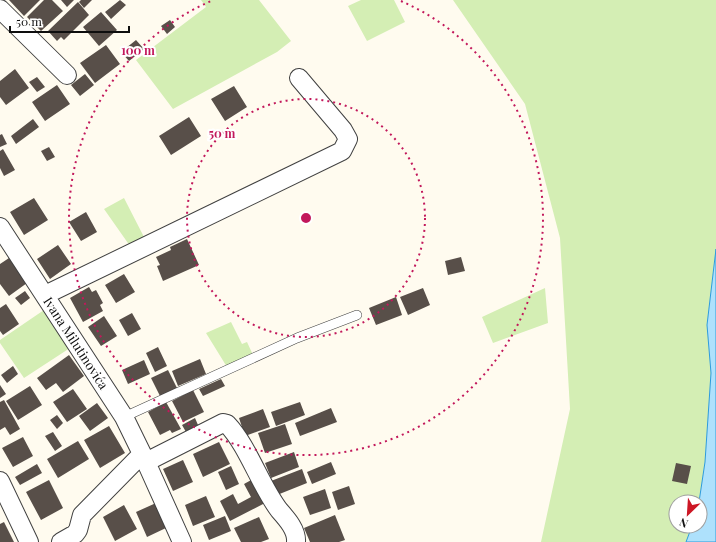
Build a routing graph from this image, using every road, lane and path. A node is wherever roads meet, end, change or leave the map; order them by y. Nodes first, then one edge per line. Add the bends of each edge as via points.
1 (0, 9) edge
2 (67, 75) dead end
3 (299, 78) dead end
4 (0, 227) edge
5 (45, 295) junction
6 (357, 315) dead end
7 (124, 417) junction
8 (144, 458) junction
9 (0, 481) edge
10 (30, 542) edge
11 (61, 542) edge
12 (182, 542) edge
13 (296, 542) edge

1 - 2 street
3 - 5 street via 343,130 348,139 342,151
4 - 5 street, Ivana Milutinovića
5 - 7 street, Ivana Milutinovića
6 - 7 lane via 297,338
7 - 8 street, Ivana Milutinovića
8 - 11 street via 82,516 75,534
8 - 12 street, Ivana Milutinovića
8 - 13 street via 223,423 227,424 274,503 295,532
9 - 10 street

